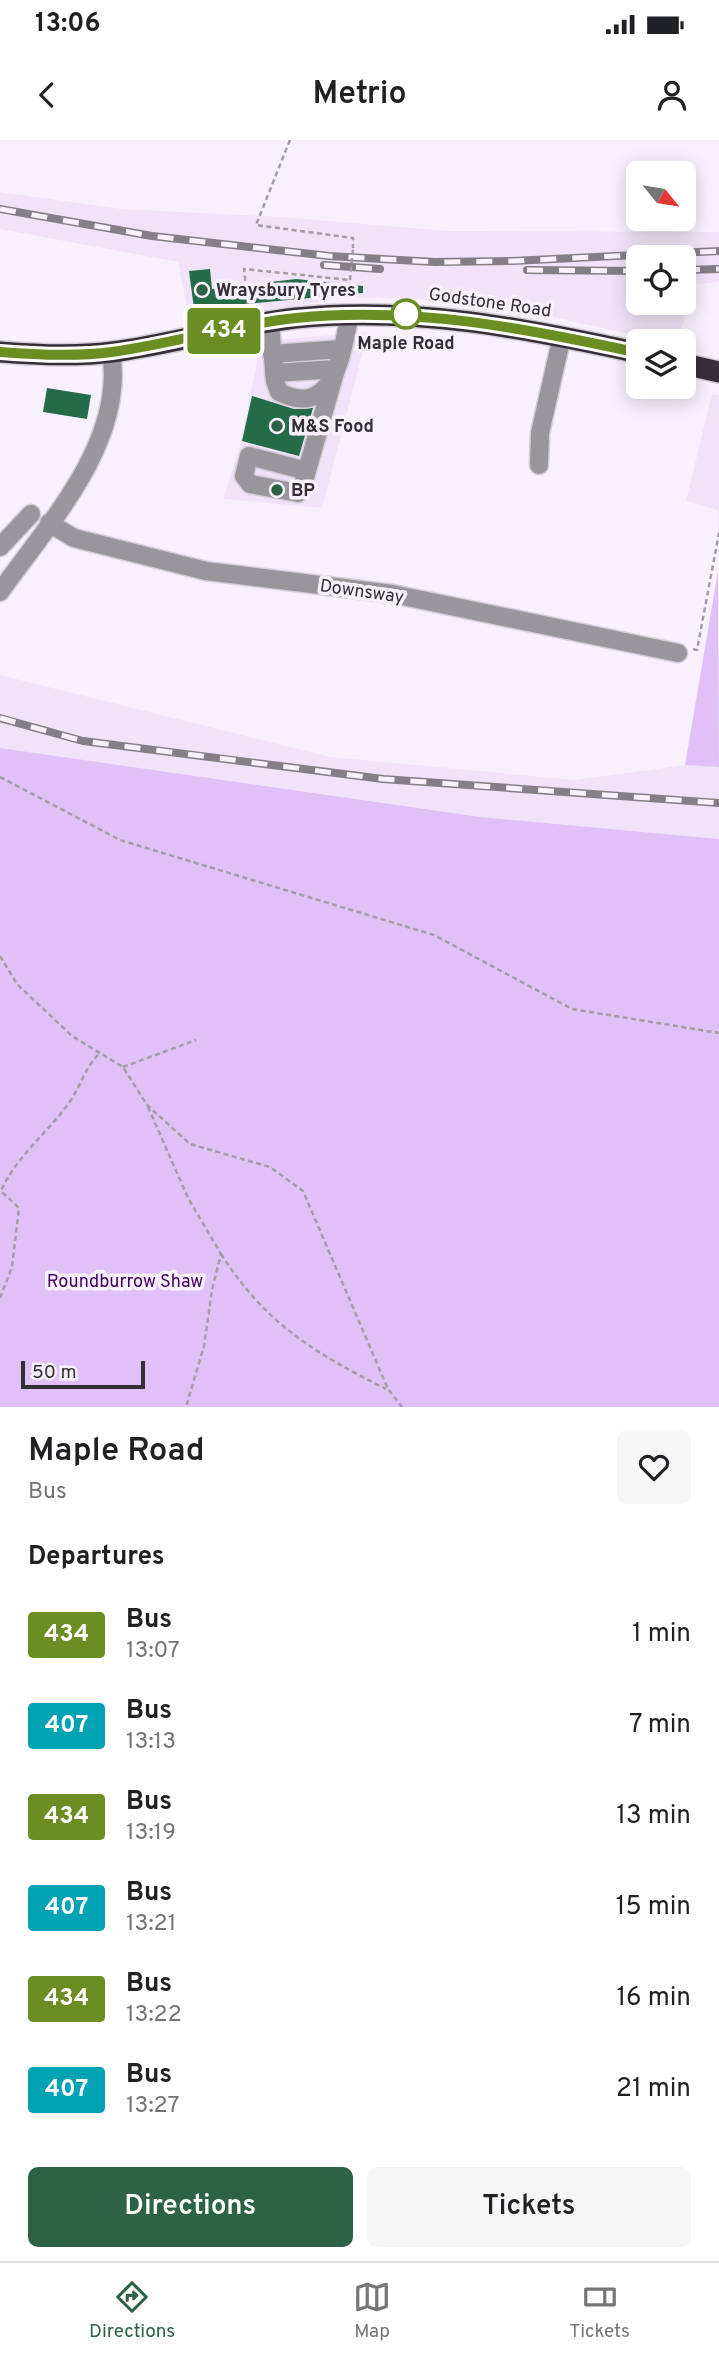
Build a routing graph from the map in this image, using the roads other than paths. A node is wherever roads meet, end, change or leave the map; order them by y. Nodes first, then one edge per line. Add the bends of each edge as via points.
1 (350, 314) junction
2 (260, 325) junction
3 (562, 336) junction
4 (341, 349) junction
5 (626, 350) edge
6 (0, 352) edge
7 (111, 352) junction
8 (272, 354) junction
9 (696, 367) edge
10 (336, 369) junction
11 (719, 372) edge
12 (274, 373) junction
13 (539, 465) dead end
14 (306, 471) junction
15 (31, 514) dead end
16 (48, 523) junction
17 (0, 547) edge
18 (6, 573) edge
19 (0, 592) edge
20 (678, 653) road end

1 - 2 highway, Godstone Road
1 - 3 highway, Godstone Road via 457,318
1 - 4 street
2 - 7 highway, Godstone Road
2 - 8 street
3 - 5 highway, Godstone Road
3 - 13 street via 540,433
4 - 8 street
4 - 10 street
6 - 7 highway, Godstone Road
7 - 16 street via 115,378 103,426 80,479
8 - 12 street
9 - 11 highway
10 - 12 street
10 - 12 street via 326,390 299,397 279,392
10 - 14 street
14 - 14 street via 249,456 244,476 250,484 292,494 302,488
15 - 17 street
16 - 18 street
16 - 20 street, Downsway via 74,538 206,570 393,594
18 - 19 street

